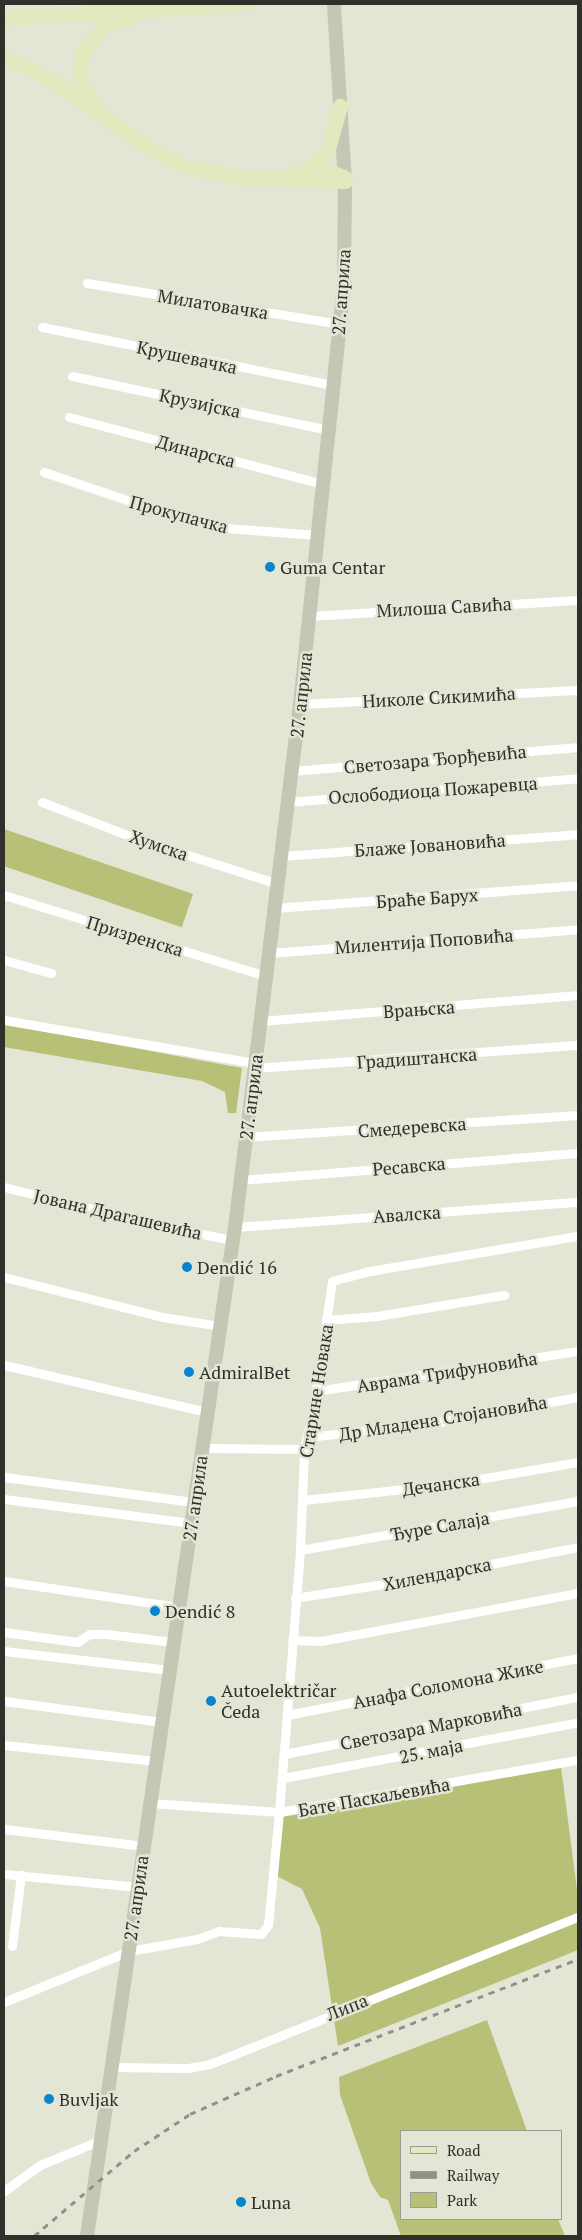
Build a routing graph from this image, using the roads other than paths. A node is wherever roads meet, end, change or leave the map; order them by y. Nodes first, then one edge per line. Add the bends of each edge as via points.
1 (247, 4) edge
2 (334, 4) edge
3 (152, 6) edge
4 (4, 18) edge
5 (4, 56) edge
6 (340, 106) junction
7 (104, 116) junction
8 (309, 170) junction
9 (273, 179) junction
10 (345, 179) junction
11 (87, 283) dead end
12 (339, 324) junction
13 (42, 327) dead end
14 (72, 376) dead end
15 (333, 384) junction
16 (69, 417) dead end
17 (328, 430) junction
18 (44, 472) dead end
19 (323, 484) junction
20 (318, 535) junction
21 (578, 600) edge
22 (309, 616) junction
23 (578, 690) edge
24 (300, 704) junction
25 (578, 747) edge
26 (292, 771) junction
27 (578, 778) edge
28 (42, 802) dead end
29 (288, 802) junction
30 (578, 834) edge
31 (281, 856) junction
32 (278, 884) junction
33 (578, 885) edge
34 (4, 895) edge
35 (275, 908) junction
36 (578, 928) edge
37 (269, 953) junction
38 (4, 960) edge
39 (52, 973) dead end
40 (266, 976) junction
41 (578, 995) edge
42 (4, 1020) edge
43 (260, 1021) junction
44 (578, 1045) edge
45 (255, 1066) junction
46 (578, 1115) edge
47 (246, 1137) junction
48 (578, 1152) edge
49 (241, 1180) junction
50 (4, 1187) edge
51 (578, 1202) edge
52 (234, 1233) junction
53 (578, 1236) edge
54 (4, 1277) edge
55 (504, 1295) dead end
56 (326, 1320) junction
57 (221, 1326) junction
58 (578, 1350) edge
59 (4, 1364) edge
60 (316, 1392) junction
61 (578, 1397) edge
62 (208, 1412) junction
63 (307, 1437) junction
64 (203, 1448) junction
65 (304, 1449) junction
66 (578, 1462) edge
67 (4, 1477) edge
68 (4, 1499) edge
69 (304, 1500) junction
70 (578, 1501) edge
71 (195, 1502) junction
72 (192, 1523) junction
73 (578, 1546) edge
74 (300, 1550) junction
75 (4, 1581) edge
76 (578, 1593) edge
77 (295, 1598) junction
78 (179, 1607) junction
79 (4, 1632) edge
80 (292, 1640) junction
81 (174, 1642) junction
82 (4, 1651) edge
83 (578, 1658) edge
84 (170, 1670) junction
85 (578, 1697) edge
86 (4, 1701) edge
87 (287, 1715) junction
88 (162, 1722) junction
89 (578, 1722) edge
90 (4, 1745) edge
91 (284, 1754) junction
92 (578, 1760) edge
93 (156, 1761) junction
94 (283, 1778) junction
95 (150, 1803) junction
96 (279, 1812) junction
97 (4, 1830) edge
98 (144, 1846) junction
99 (4, 1874) edge
100 (21, 1875) junction
101 (138, 1887) junction
102 (578, 1917) edge
103 (12, 1946) dead end
104 (128, 1951) junction
105 (4, 2002) edge
106 (111, 2067) junction
107 (101, 2140) junction
108 (4, 2191) edge
109 (86, 2236) edge

1 - 3 main road
2 - 6 main road, 27. априла
3 - 4 main road
3 - 7 main road via 108,23 86,44 80,65 82,83
5 - 7 main road via 51,79
6 - 8 main road via 328,149
6 - 10 main road, 27. априла
7 - 9 main road via 145,146 184,166 235,178
8 - 9 main road
8 - 10 main road via 331,170
9 - 10 main road
10 - 12 main road, 27. априла via 344,274
11 - 12 street, Милатовачка
12 - 15 main road, 27. априла
13 - 15 street, Крушевачка
14 - 17 street, Крузијска
15 - 17 main road, 27. априла
16 - 19 street, Динарска
17 - 19 main road, 27. априла
18 - 20 street, Прокупачка via 136,503 226,528
19 - 20 main road, 27. априла
20 - 22 main road, 27. априла
21 - 22 street, Милоша Савића
22 - 24 main road, 27. априла
23 - 24 street, Николе Сикимића
24 - 26 main road, 27. априла
25 - 26 street, Светозара Ђорђевића
26 - 29 main road, 27. априла
27 - 29 street, Ослободиоца Пожаревца
28 - 32 street, Хумска via 135,838
29 - 31 main road, 27. априла
30 - 31 street, Блаже Јовановића
31 - 32 main road, 27. априла
32 - 35 main road, 27. априла
33 - 35 street, Браће Барух
34 - 40 street, Призренска
35 - 37 main road, 27. априла
36 - 37 street, Милентија Поповића
37 - 40 main road, 27. априла
38 - 39 street
40 - 43 main road, 27. априла
41 - 43 street, Врањска
42 - 45 street, Градиштанска
43 - 45 main road, 27. априла
44 - 45 street, Градиштанска
45 - 47 main road, 27. априла
46 - 47 street, Смедеревска
47 - 49 main road, 27. априла
48 - 49 street, Ресавска
49 - 52 main road, 27. априла
50 - 52 street, Јована Драгашевића via 166,1228
51 - 52 street, Авалска
52 - 57 main road, 27. априла
53 - 56 street, Старине Новака via 338,1277 332,1281
54 - 57 street via 162,1317
55 - 56 street via 377,1316
56 - 60 street, Старине Новака
57 - 62 main road, 27. априла
58 - 60 street, Аврама Трифуновића
59 - 62 street
60 - 63 street, Старине Новака
61 - 63 street, Др Младена Стојановића via 429,1424
62 - 64 main road, 27. априла
63 - 65 street, Старине Новака
64 - 65 street
64 - 71 main road, 27. априла
65 - 69 street, Старине Новака
66 - 69 street, Дечанска via 450,1484
67 - 71 street
68 - 72 street
69 - 74 street, Старине Новака
70 - 74 street, Ђуре Салаја
71 - 72 main road, 27. априла
72 - 78 main road, 27. априла
73 - 77 street, Хилендарска via 402,1581
74 - 77 street, Старине Новака
75 - 78 street
76 - 80 street via 321,1641
77 - 80 street, Старине Новака
78 - 81 main road, 27. априла
79 - 81 street via 81,1642 90,1634 106,1634
80 - 87 street, Старине Новака
81 - 84 main road, 27. априла
82 - 84 street
83 - 87 street, Анафа Соломона Жике
84 - 88 main road, 27. априла
85 - 91 street, Светозара Марковића
86 - 88 street
87 - 91 street, Старине Новака
88 - 93 main road, 27. априла
89 - 94 street, 25. маја
90 - 93 street
91 - 94 street, Старине Новака
92 - 96 street, Бате Паскаљевића
93 - 95 main road, 27. априла
94 - 96 street, Старине Новака
95 - 96 street
95 - 98 main road, 27. априла
96 - 104 street, Бате Паскаљевића via 265,1931 254,1935 219,1931 197,1939
97 - 98 street
98 - 101 main road, 27. априла
99 - 100 street
100 - 101 street
100 - 103 street
101 - 104 main road, 27. априла
102 - 106 street, Липа via 210,2064 188,2068
104 - 105 street
104 - 106 main road, 27. априла
106 - 107 main road, 27. априла
107 - 108 street via 40,2164
107 - 109 main road, 27. априла

